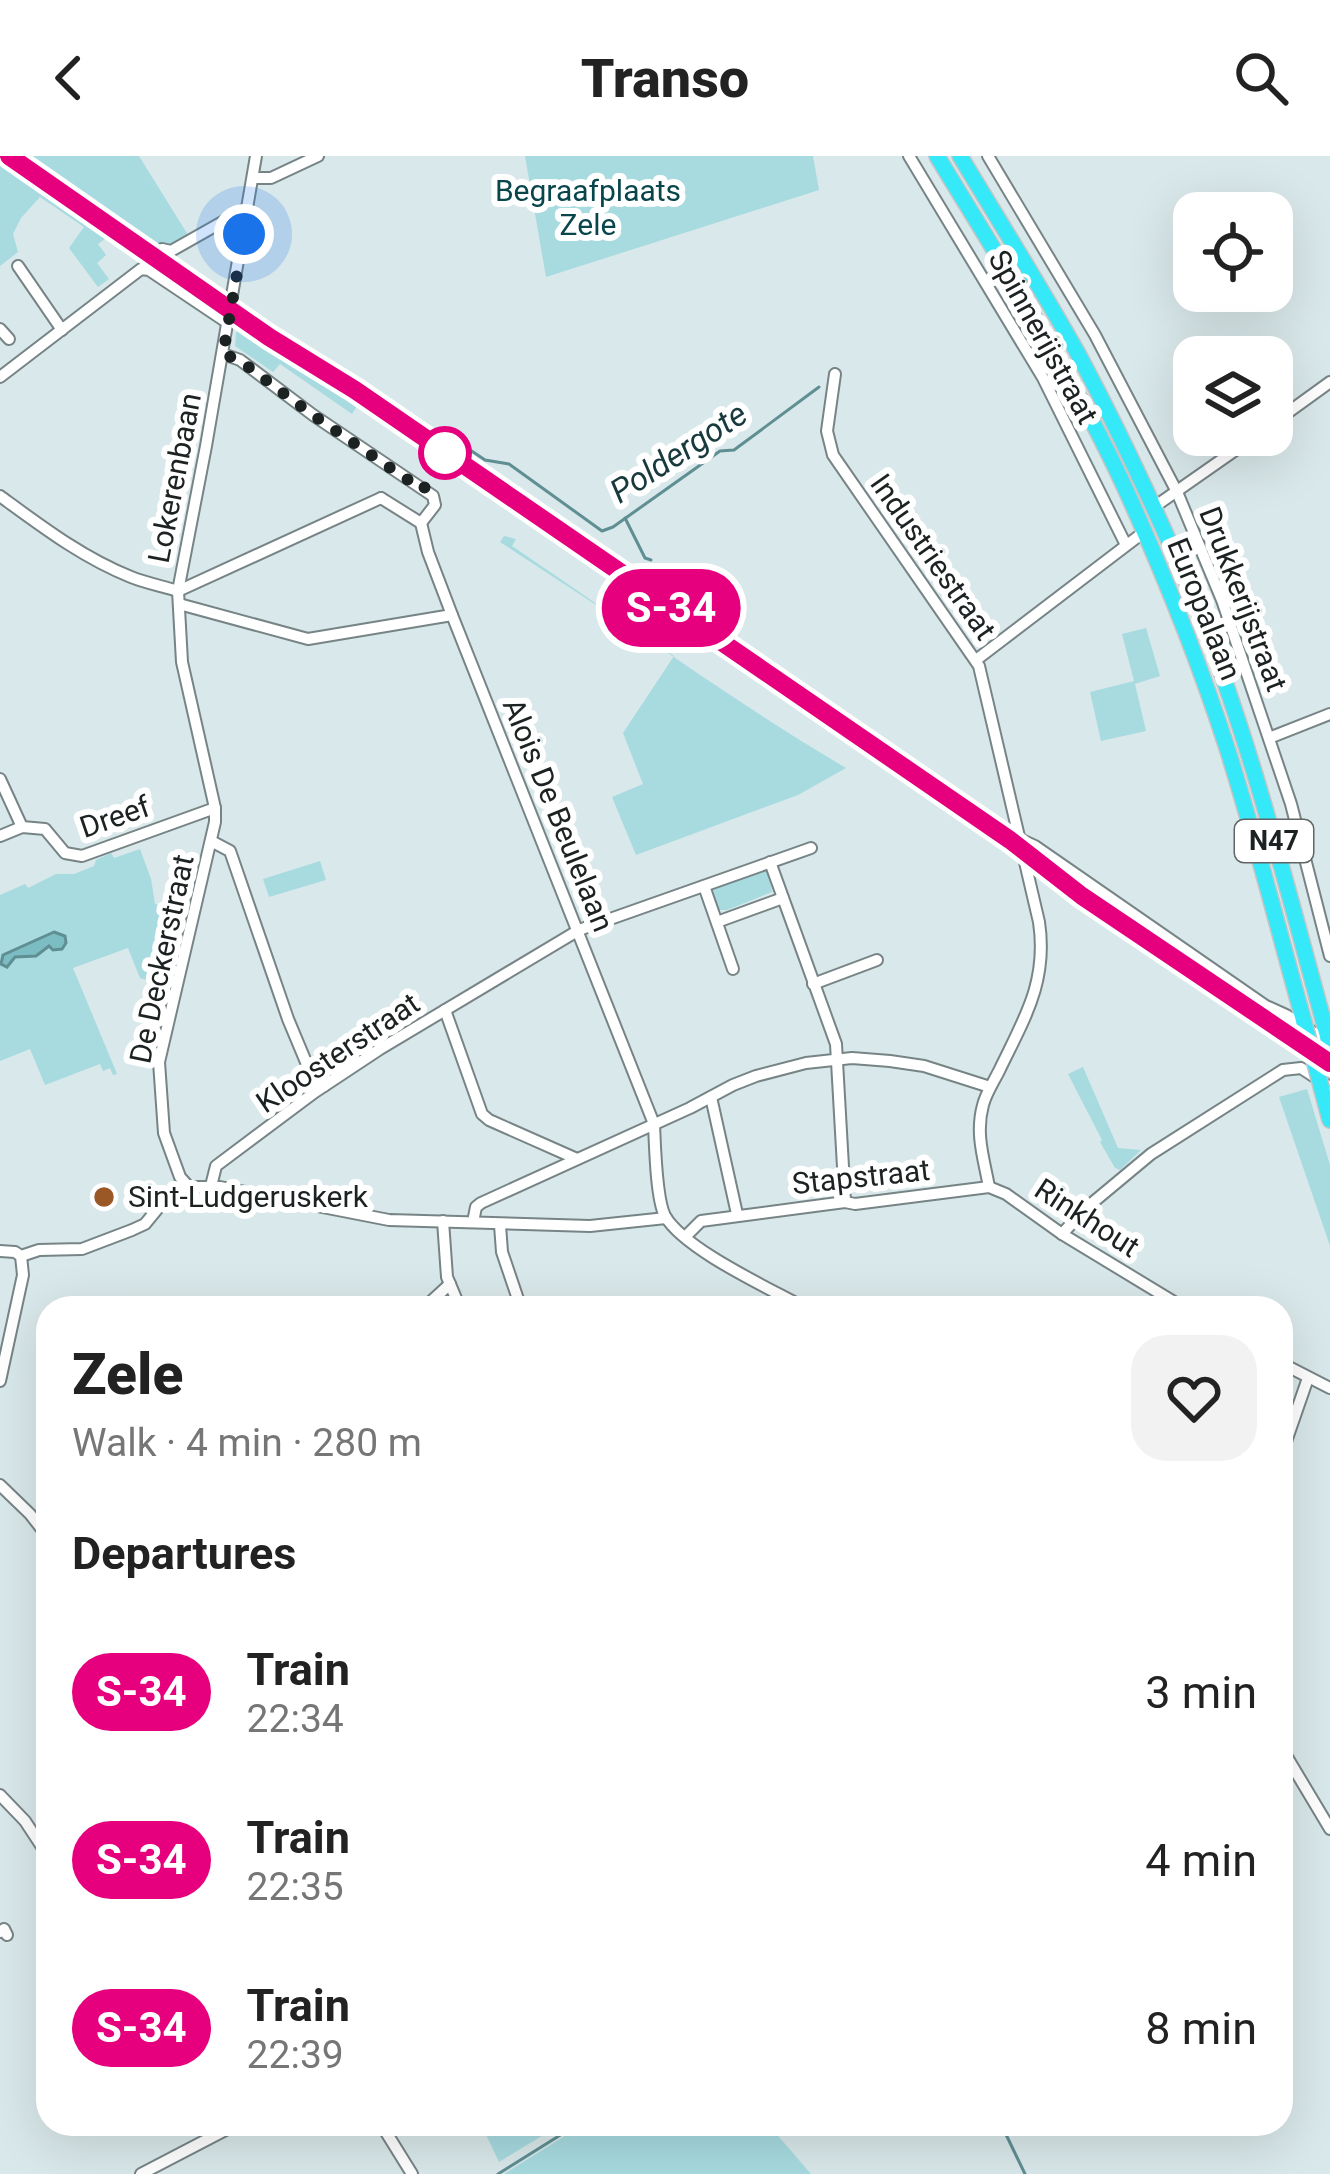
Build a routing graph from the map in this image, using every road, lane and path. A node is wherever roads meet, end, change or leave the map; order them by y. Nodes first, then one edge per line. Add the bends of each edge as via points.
1 (256, 156) edge
2 (319, 156) edge
3 (909, 156) edge
4 (937, 156) edge
5 (960, 156) edge
6 (988, 156) edge
7 (253, 178) junction
8 (247, 208) junction
9 (162, 249) dead end
10 (18, 266) dead end
11 (228, 323) junction
12 (62, 329) junction
13 (12, 343) edge
14 (223, 354) junction
15 (836, 374) dead end
16 (0, 377) edge
17 (1330, 382) edge
18 (1293, 409) edge
19 (1228, 456) edge
20 (395, 472) junction
21 (1177, 492) junction
22 (0, 496) edge
23 (381, 498) junction
24 (1154, 507) junction
25 (421, 523) junction
26 (1144, 532) junction
27 (1126, 545) junction
28 (178, 597) junction
29 (452, 615) junction
30 (976, 660) junction
31 (1330, 714) edge
32 (1269, 738) junction
33 (0, 779) edge
34 (214, 808) junction
35 (22, 827) junction
36 (0, 836) edge
37 (1022, 840) junction
38 (212, 841) junction
39 (811, 848) dead end
40 (770, 862) junction
41 (704, 886) junction
42 (783, 898) junction
43 (718, 922) junction
44 (579, 930) junction
45 (1330, 956) edge
46 (877, 960) dead end
47 (734, 969) dead end
48 (812, 984) junction
49 (445, 1010) junction
50 (1329, 1042) edge
51 (836, 1058) junction
52 (324, 1087) junction
53 (990, 1088) junction
54 (1326, 1089) edge
55 (711, 1097) junction
56 (1330, 1120) edge
57 (654, 1124) junction
58 (578, 1159) junction
59 (211, 1186) junction
60 (188, 1187) junction
61 (989, 1187) junction
62 (845, 1202) junction
63 (737, 1214) junction
64 (666, 1217) junction
65 (443, 1221) junction
66 (473, 1222) junction
67 (500, 1225) junction
68 (1062, 1234) junction
69 (685, 1237) junction
70 (0, 1251) edge
71 (21, 1256) junction
72 (450, 1284) junction
73 (437, 1296) edge
74 (455, 1296) edge
75 (517, 1296) edge
76 (784, 1296) edge
77 (1164, 1296) edge
78 (1293, 1370) edge
79 (1308, 1378) junction
80 (0, 1381) edge
81 (1330, 1388) edge
82 (1293, 1421) edge
83 (0, 1485) edge
84 (36, 1522) edge
85 (1293, 1767) edge
86 (0, 1795) edge
87 (1330, 1829) edge
88 (36, 1838) edge
89 (214, 2136) edge
90 (389, 2136) edge
91 (141, 2174) edge
92 (412, 2174) edge

1 - 7 street, Lokerenbaan
2 - 7 street
3 - 27 street, Spinnerijstraat via 1043,378
4 - 26 highway, Europalaan / N47 via 1058,358
5 - 24 highway, Europalaan / N47 via 1075,348
6 - 21 street, Drukkerijstraat
7 - 8 street, Lokerenbaan
8 - 9 street
8 - 11 street, Lokerenbaan
10 - 12 street
11 - 12 street via 141,269
11 - 14 street, Lokerenbaan
12 - 13 street
13 - 16 street
14 - 20 street
14 - 28 street, Lokerenbaan
15 - 30 street, Industriestraat via 827,431 833,455
17 - 18 street
19 - 21 street
20 - 23 street
20 - 25 street, Alois De Beulelaan via 436,501
21 - 24 street
21 - 32 street, Drukkerijstraat
22 - 28 street via 100,563
23 - 25 street
23 - 28 street
24 - 50 highway, Europalaan / N47 via 1246,745
25 - 29 street, Alois De Beulelaan
26 - 27 street
26 - 54 highway, Europalaan / N47, bridge via 1228,751
27 - 30 street
28 - 29 street via 320,639
28 - 34 street, Lokerenbaan via 182,662
29 - 44 street, Alois De Beulelaan
30 - 37 street, Industriestraat
31 - 32 street
32 - 45 street, Drukkerijstraat
33 - 35 street
34 - 35 street, Dreef via 82,856 64,854 45,830
34 - 38 street, De Deckerstraat
35 - 36 street
37 - 50 street
37 - 53 street, Industriestraat via 1042,958 1033,1002
38 - 52 street via 230,850 288,1019
38 - 60 street, De Deckerstraat via 159,1061 164,1133
39 - 40 street
40 - 41 street
40 - 42 street
41 - 43 street
41 - 44 street
42 - 43 street
42 - 48 street
43 - 47 street
44 - 49 street
44 - 57 street, Alois De Beulelaan
46 - 48 street
48 - 51 street
49 - 52 street, Kloosterstraat
49 - 58 street, Kloosterstraat via 482,1114
51 - 53 street via 924,1066
51 - 55 street via 756,1076
51 - 62 street
52 - 59 street, Kloosterstraat via 216,1166
53 - 61 street, Rinkhout via 979,1126
54 - 56 highway, Europalaan / N47
54 - 68 street via 1301,1068 1283,1070 1151,1154
55 - 57 street
55 - 63 street
57 - 58 street
57 - 64 street, Alois De Beulelaan
58 - 66 street via 481,1203
59 - 60 street
59 - 65 street via 367,1217
60 - 71 street via 132,1230 82,1249
61 - 62 street, Stapstraat
61 - 68 street, Rinkhout
62 - 63 street, Stapstraat
63 - 69 street, Stapstraat via 701,1220
64 - 67 street
64 - 69 street
65 - 66 street
65 - 72 street
66 - 67 street
67 - 75 street
68 - 77 street, Rinkhout
69 - 76 street
70 - 71 street
71 - 80 street
72 - 73 street
72 - 74 street
78 - 79 street
79 - 81 street
79 - 82 street
83 - 84 street
85 - 87 street
86 - 88 street
89 - 91 street
90 - 92 street

